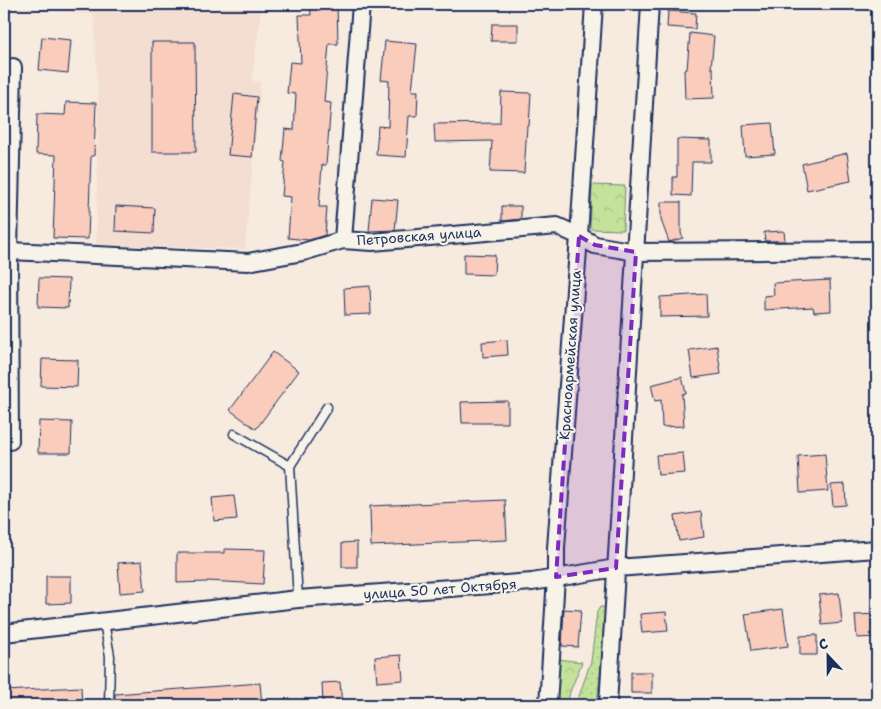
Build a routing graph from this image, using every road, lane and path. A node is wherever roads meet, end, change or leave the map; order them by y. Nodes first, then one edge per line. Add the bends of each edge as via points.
1 (361, 4) edge
2 (594, 4) edge
3 (650, 4) edge
4 (13, 67) dead end
5 (580, 236) junction
6 (343, 240) junction
7 (877, 250) edge
8 (9, 251) junction
9 (636, 252) junction
10 (327, 407) dead end
11 (234, 434) dead end
12 (10, 441) dead end
13 (290, 466) junction
14 (877, 549) edge
15 (616, 568) junction
16 (556, 578) junction
17 (298, 599) junction
18 (104, 622) junction
19 (4, 633) edge
20 (109, 705) edge
21 (548, 705) edge
22 (608, 705) edge

1 - 6 street, Петровская улица
2 - 5 street, Красноармейская улица
3 - 9 street
4 - 8 street
5 - 6 street, Петровская улица via 557,226 372,242
5 - 9 street, Петровская улица via 595,245
5 - 16 street, Красноармейская улица
6 - 8 street via 303,252 248,262
7 - 9 street, Петровская улица
8 - 12 street
9 - 15 street
10 - 13 lane
11 - 13 lane
13 - 17 lane
14 - 15 street, улица 50 лет Октября
15 - 16 street, улица 50 лет Октября
15 - 22 street
16 - 17 street, улица 50 лет Октября
16 - 21 street, Красноармейская улица
17 - 18 street, улица 50 лет Октября
18 - 19 street, улица 50 лет Октября
18 - 20 lane via 110,656

